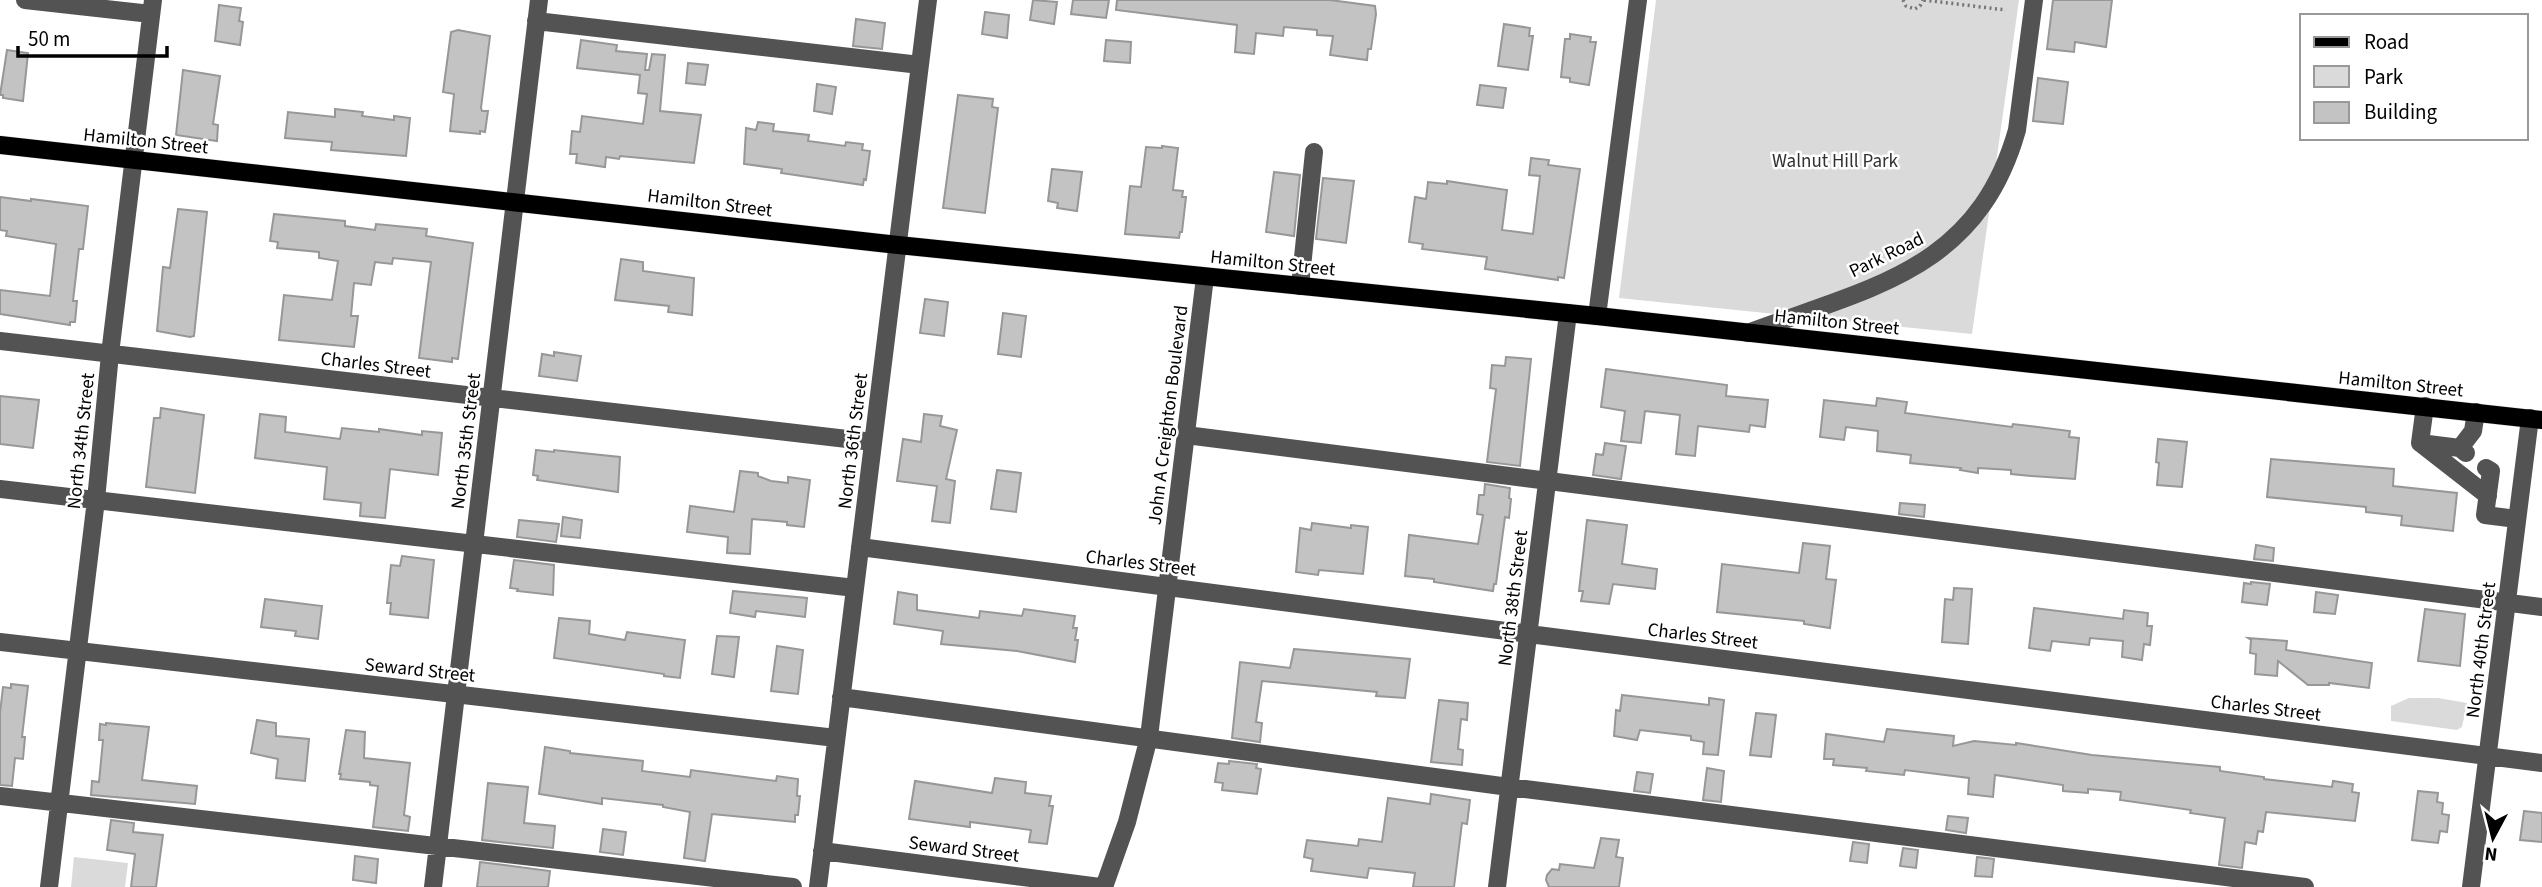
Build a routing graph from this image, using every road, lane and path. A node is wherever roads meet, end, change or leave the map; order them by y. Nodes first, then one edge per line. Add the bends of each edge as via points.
1 (26, 0) edge
2 (539, 0) edge
3 (929, 0) edge
4 (1638, 0) edge
5 (1903, 0) edge
6 (1923, 0) edge
7 (2034, 0) edge
8 (152, 7) edge
9 (2006, 10) dead end
10 (536, 21) junction
11 (920, 65) junction
12 (0, 145) edge
13 (1314, 152) dead end
14 (133, 161) junction
15 (515, 200) junction
16 (898, 245) junction
17 (1205, 276) junction
18 (1300, 286) junction
19 (1567, 313) junction
20 (1597, 316) junction
21 (1748, 333) junction
22 (0, 341) edge
23 (110, 354) junction
24 (491, 399) junction
25 (2425, 406) junction
26 (2476, 412) junction
27 (2536, 419) edge
28 (1186, 435) junction
29 (873, 442) junction
30 (2420, 443) junction
31 (2523, 476) junction
32 (1547, 481) junction
33 (0, 489) edge
34 (2488, 496) junction
35 (96, 500) junction
36 (2517, 519) junction
37 (474, 543) junction
38 (860, 547) junction
39 (1168, 587) junction
40 (855, 588) junction
41 (2507, 602) junction
42 (2542, 607) edge
43 (1529, 634) junction
44 (0, 642) edge
45 (78, 651) junction
46 (456, 694) junction
47 (841, 697) junction
48 (1149, 737) junction
49 (836, 738) junction
50 (2488, 756) junction
51 (2542, 763) edge
52 (1509, 786) junction
53 (0, 796) edge
54 (59, 803) junction
55 (438, 845) junction
56 (822, 851) junction
57 (49, 887) edge
58 (433, 887) edge
59 (793, 887) edge
60 (818, 887) edge
61 (1102, 887) edge
62 (1497, 887) edge
63 (2305, 887) edge
64 (2471, 887) edge

1 - 8 street
2 - 10 street, North 35th Street
3 - 11 street, North 36th Street
4 - 20 street
5 - 6 path via 1914,9
6 - 9 path
7 - 21 street, Park Road via 2017,130 1994,188 1966,227 1915,268
8 - 14 street, North 34th Street
10 - 11 street
10 - 15 street, North 35th Street
11 - 16 street, North 36th Street
12 - 14 main road, Hamilton Street
13 - 18 street
14 - 15 main road, Hamilton Street
14 - 23 street, North 34th Street
15 - 16 main road, Hamilton Street
15 - 24 street, North 35th Street
16 - 17 main road, Hamilton Street
16 - 29 street, North 36th Street
17 - 18 main road, Hamilton Street
17 - 28 street, John A Creighton Boulevard
18 - 19 main road, Hamilton Street
19 - 20 main road, Hamilton Street
19 - 32 street, North 38th Street
20 - 21 main road, Hamilton Street
21 - 25 main road, Hamilton Street
22 - 23 street, Charles Street
23 - 24 street, Charles Street
23 - 35 street, North 34th Street
24 - 29 street, Charles Street
24 - 37 street, North 35th Street
25 - 26 main road, Hamilton Street
25 - 30 street
26 - 27 main road, Hamilton Street
26 - 30 street via 2463,451
27 - 31 street, North 40th Street
28 - 32 street
28 - 39 street, John A Creighton Boulevard
29 - 38 street, North 36th Street
30 - 34 street
31 - 34 street via 2488,470
31 - 36 street, North 40th Street
32 - 41 street
32 - 43 street, North 38th Street
33 - 35 street
34 - 36 street via 2485,515
35 - 37 street
35 - 45 street, North 34th Street
36 - 41 street, North 40th Street
37 - 40 street
37 - 46 street, North 35th Street
38 - 39 street, Charles Street
38 - 40 street, North 36th Street
39 - 43 street, Charles Street
39 - 48 street, John A Creighton Boulevard
40 - 47 street, North 36th Street
41 - 42 street
41 - 50 street, North 40th Street
43 - 50 street, Charles Street
43 - 52 street, North 38th Street
44 - 45 street, Seward Street
45 - 46 street, Seward Street
45 - 54 street, North 34th Street
46 - 49 street, Seward Street
46 - 55 street, North 35th Street
47 - 48 street
47 - 49 street, North 36th Street
48 - 52 street
48 - 61 street, John A Creighton Boulevard via 1128,822
49 - 56 street, North 36th Street
50 - 51 street, Charles Street
50 - 64 street, North 40th Street
52 - 62 street, North 38th Street
52 - 63 street
53 - 54 street
54 - 55 street
54 - 57 street, North 34th Street
55 - 58 street, North 35th Street
55 - 59 street
56 - 60 street, North 36th Street
56 - 61 street, Seward Street

